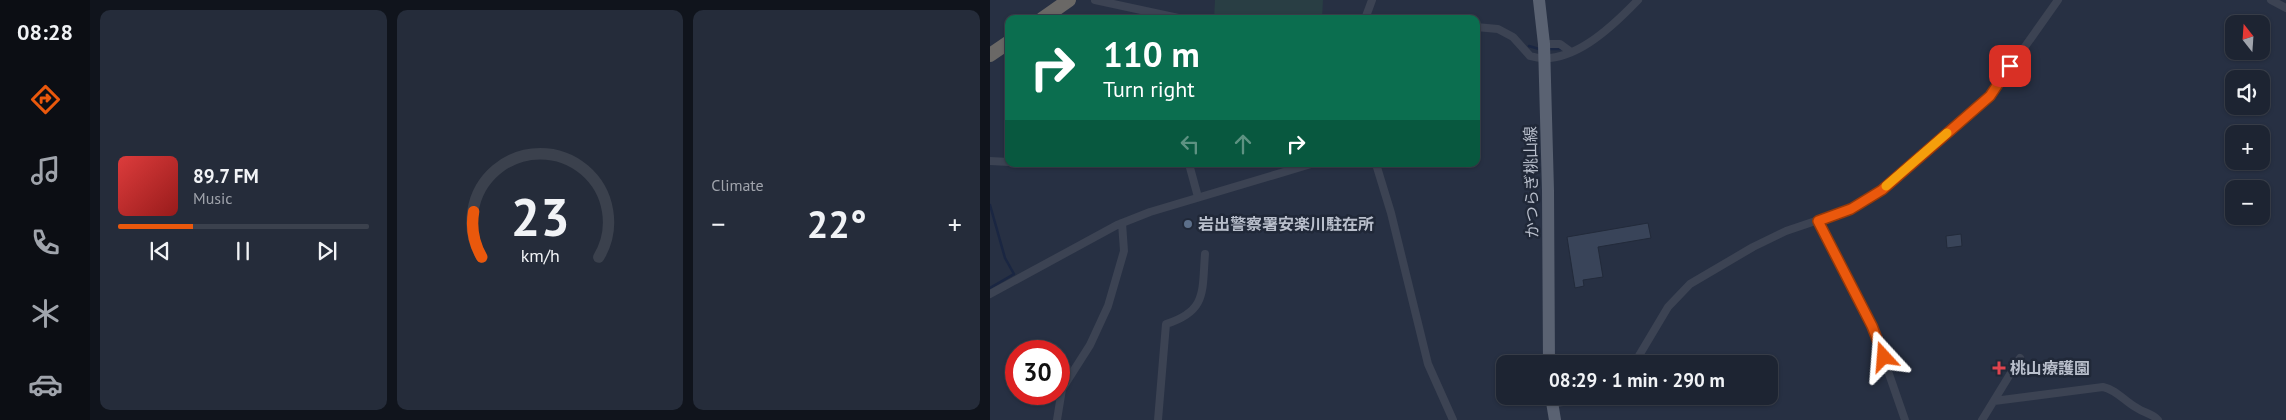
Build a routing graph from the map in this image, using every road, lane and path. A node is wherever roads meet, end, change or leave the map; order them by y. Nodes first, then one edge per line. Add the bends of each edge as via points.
1 (1069, 0) edge
2 (1095, 0) edge
3 (1372, 0) edge
4 (1539, 0) edge
5 (1638, 0) edge
6 (2058, 0) edge
7 (2271, 0) edge
8 (2286, 8) edge
9 (1048, 15) edge
10 (1164, 15) edge
11 (1366, 15) edge
12 (1480, 27) edge
13 (1544, 44) junction
14 (1005, 45) edge
15 (1571, 52) junction
16 (990, 55) edge
17 (1544, 58) junction
18 (990, 161) edge
19 (1005, 162) edge
20 (1190, 167) edge
21 (1301, 167) edge
22 (1377, 167) edge
23 (1198, 198) junction
24 (1818, 221) junction
25 (1122, 223) junction
26 (1205, 254) dead end
27 (990, 294) edge
28 (1549, 355) edge
29 (1639, 355) edge
30 (2020, 358) dead end
31 (1994, 402) junction
32 (1553, 405) edge
33 (1056, 420) edge
34 (1158, 420) edge
35 (1453, 420) edge
36 (1555, 420) edge
37 (1905, 420) edge
38 (1982, 420) edge
39 (2158, 420) edge

1 - 9 highway
2 - 10 street
3 - 11 street
4 - 13 main road, かつらぎ桃山線
5 - 15 street via 1599,38
6 - 24 street via 1990,96 1968,118 1930,146 1882,190 1851,209
7 - 8 street
12 - 17 street via 1498,29 1513,37 1530,56
13 - 15 street via 1560,44
13 - 17 main road, かつらぎ桃山線
14 - 16 highway
15 - 17 street via 1558,58
17 - 28 main road, かつらぎ桃山線
18 - 19 street
20 - 23 street
21 - 23 street
22 - 35 street via 1428,364
23 - 25 street
24 - 29 street via 1786,231 1753,247 1690,284 1668,307
24 - 37 street via 1872,326
25 - 27 street
25 - 33 street via 1124,251 1108,306 1090,345 1062,389
26 - 34 street via 1201,295 1196,307 1190,314 1166,324
30 - 31 street
31 - 38 street
31 - 39 street via 2103,387 2113,389
32 - 36 main road

